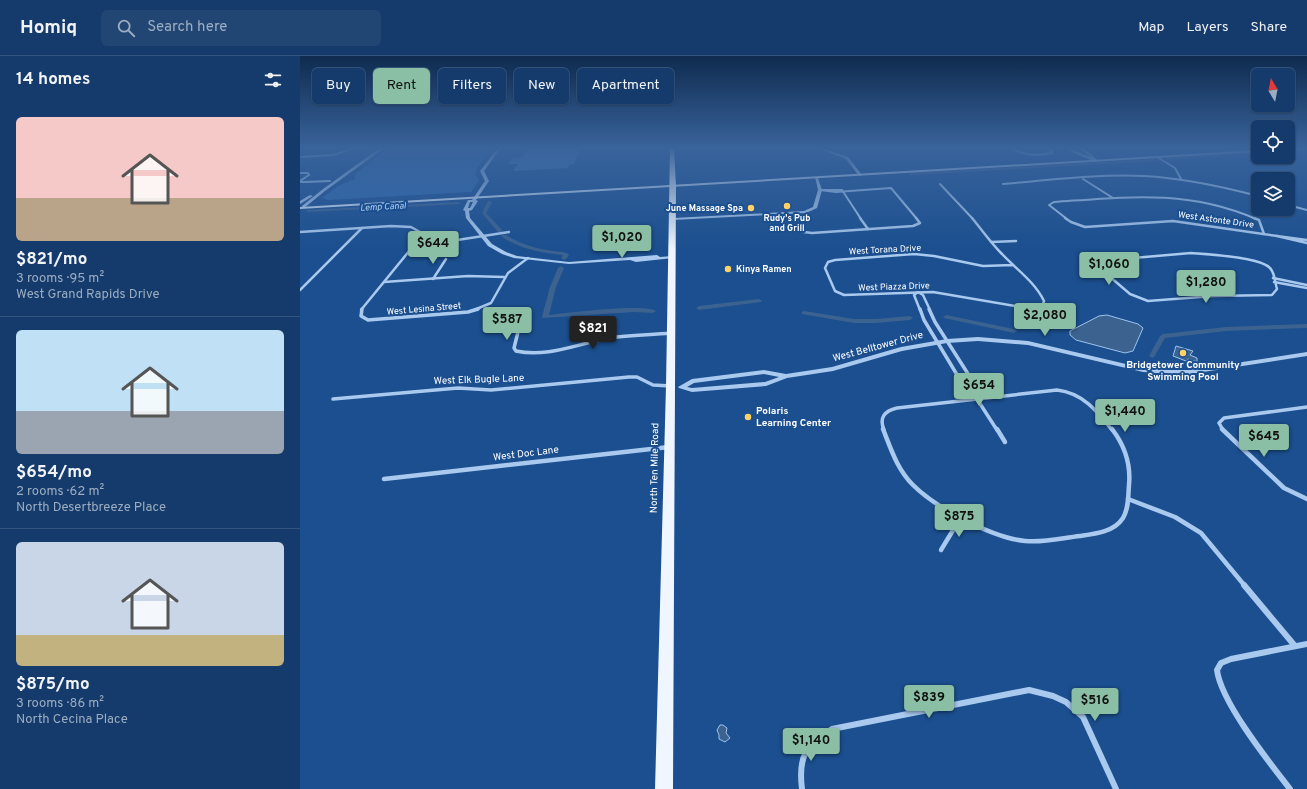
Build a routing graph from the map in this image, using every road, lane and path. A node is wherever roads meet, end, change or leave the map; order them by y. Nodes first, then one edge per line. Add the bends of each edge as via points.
1 (336, 182) edge
2 (487, 182) edge
3 (673, 182) edge
4 (741, 182) edge
5 (817, 182) edge
6 (1027, 182) edge
7 (1090, 182) edge
8 (1199, 182) edge
9 (940, 184) dead end
10 (1003, 184) dead end
11 (673, 186) junction
12 (820, 190) junction
13 (842, 190) junction
14 (1251, 194) edge
15 (1114, 198) junction
16 (474, 199) junction
17 (301, 207) edge
18 (1295, 207) edge
19 (1307, 210) edge
20 (673, 219) junction
21 (362, 228) junction
22 (868, 229) junction
23 (796, 231) dead end
24 (300, 232) edge
25 (509, 232) dead end
26 (1264, 234) junction
27 (483, 236) junction
28 (1016, 241) dead end
29 (992, 242) junction
30 (1307, 242) edge
31 (412, 247) junction
32 (673, 256) junction
33 (528, 258) junction
34 (446, 259) dead end
35 (1013, 265) junction
36 (504, 277) junction
37 (1273, 278) junction
38 (433, 279) junction
39 (384, 282) junction
40 (1274, 282) junction
41 (1307, 285) edge
42 (1307, 288) edge
43 (300, 290) edge
44 (918, 292) junction
45 (840, 294) joint
46 (520, 328) dead end
47 (672, 333) junction
48 (946, 341) junction
49 (937, 342) junction
50 (1307, 354) edge
51 (786, 376) junction
52 (671, 387) junction
53 (681, 387) junction
54 (333, 399) dead end
55 (977, 399) junction
56 (1307, 407) edge
57 (1005, 442) dead end
58 (669, 446) junction
59 (384, 479) dead end
60 (1128, 499) junction
61 (1307, 499) edge
62 (962, 517) junction
63 (942, 550) dead end
64 (1307, 644) edge
65 (1295, 646) junction
66 (664, 789) edge
67 (802, 789) edge
68 (1116, 789) edge
69 (1290, 789) edge

1 - 17 street
2 - 16 street
3 - 11 main road, North Ten Mile Road
4 - 11 main road
5 - 12 street
6 - 10 street
7 - 15 street
8 - 14 street
9 - 29 street
11 - 16 main road
11 - 20 main road, North Ten Mile Road
12 - 13 street
12 - 20 street via 815,208 799,213
13 - 22 street
13 - 22 street via 891,188 919,221 918,224
15 - 26 street via 1166,197 1207,203 1259,220
15 - 26 street, West Astonte Drive via 1049,204 1080,226 1173,222
16 - 17 main road
16 - 27 street via 466,205 465,210 468,218
18 - 19 street
20 - 32 main road, North Ten Mile Road
21 - 24 street
21 - 31 street via 411,227 420,232
21 - 43 street
22 - 23 street via 812,233
25 - 27 street
26 - 30 street, West Astonte Drive
27 - 31 street
27 - 33 street via 490,245 504,253
28 - 29 street
29 - 35 street
31 - 39 street
32 - 33 street via 569,263
32 - 47 main road, North Ten Mile Road
33 - 36 street
34 - 38 street
35 - 44 street, West Piazza Drive via 1043,298 1043,304 1033,308 1021,307 942,293
35 - 45 street, West Torana Drive via 983,266 914,254 835,260 829,262 825,268 835,291
36 - 38 street via 468,276
36 - 39 street, West Lesina Street via 494,301 484,308 468,312 374,320 364,318 361,311
37 - 40 street
37 - 40 street via 1270,268 1264,264 1202,253 1112,260 1101,267 1130,294 1140,299 1156,301 1213,296 1272,295 1277,289
37 - 41 street
38 - 39 street
40 - 42 street
44 - 45 street, West Piazza Drive via 850,296
44 - 48 street via 923,295
44 - 49 street via 914,295 918,306
46 - 47 street via 514,345 516,351 525,353 559,350 609,338
47 - 52 main road, North Ten Mile Road
48 - 49 street, West Belltower Drive
48 - 50 street, West Belltower Drive via 1028,343 1143,370 1169,372 1190,372
48 - 55 street via 977,388
49 - 51 street, West Belltower Drive via 901,349 833,369
49 - 55 street via 965,388
51 - 53 street, West Belltower Drive via 766,384 692,390
51 - 53 street, West Belltower Drive via 764,372 692,381
52 - 53 street, West Belltower Drive
52 - 54 street, West Elk Bugle Lane via 645,384 638,377 633,377 491,390 458,388
52 - 58 main road, North Ten Mile Road
55 - 57 street
55 - 60 street via 1057,390 1073,392 1083,398 1120,441 1127,454 1130,466
55 - 62 street via 897,408 889,410 881,420 903,474 913,487 927,499
56 - 61 street via 1224,418 1219,423 1224,432 1284,488
58 - 59 street, West Doc Lane
58 - 66 main road, North Ten Mile Road
60 - 62 street via 1123,518 1108,531 1046,541 1031,542 1002,536
60 - 65 street via 1173,515 1201,533
62 - 63 street
64 - 65 street
65 - 69 street via 1224,662 1219,665 1216,678
67 - 68 street via 800,774 803,753 819,736 832,728 1029,690 1066,702 1083,718

